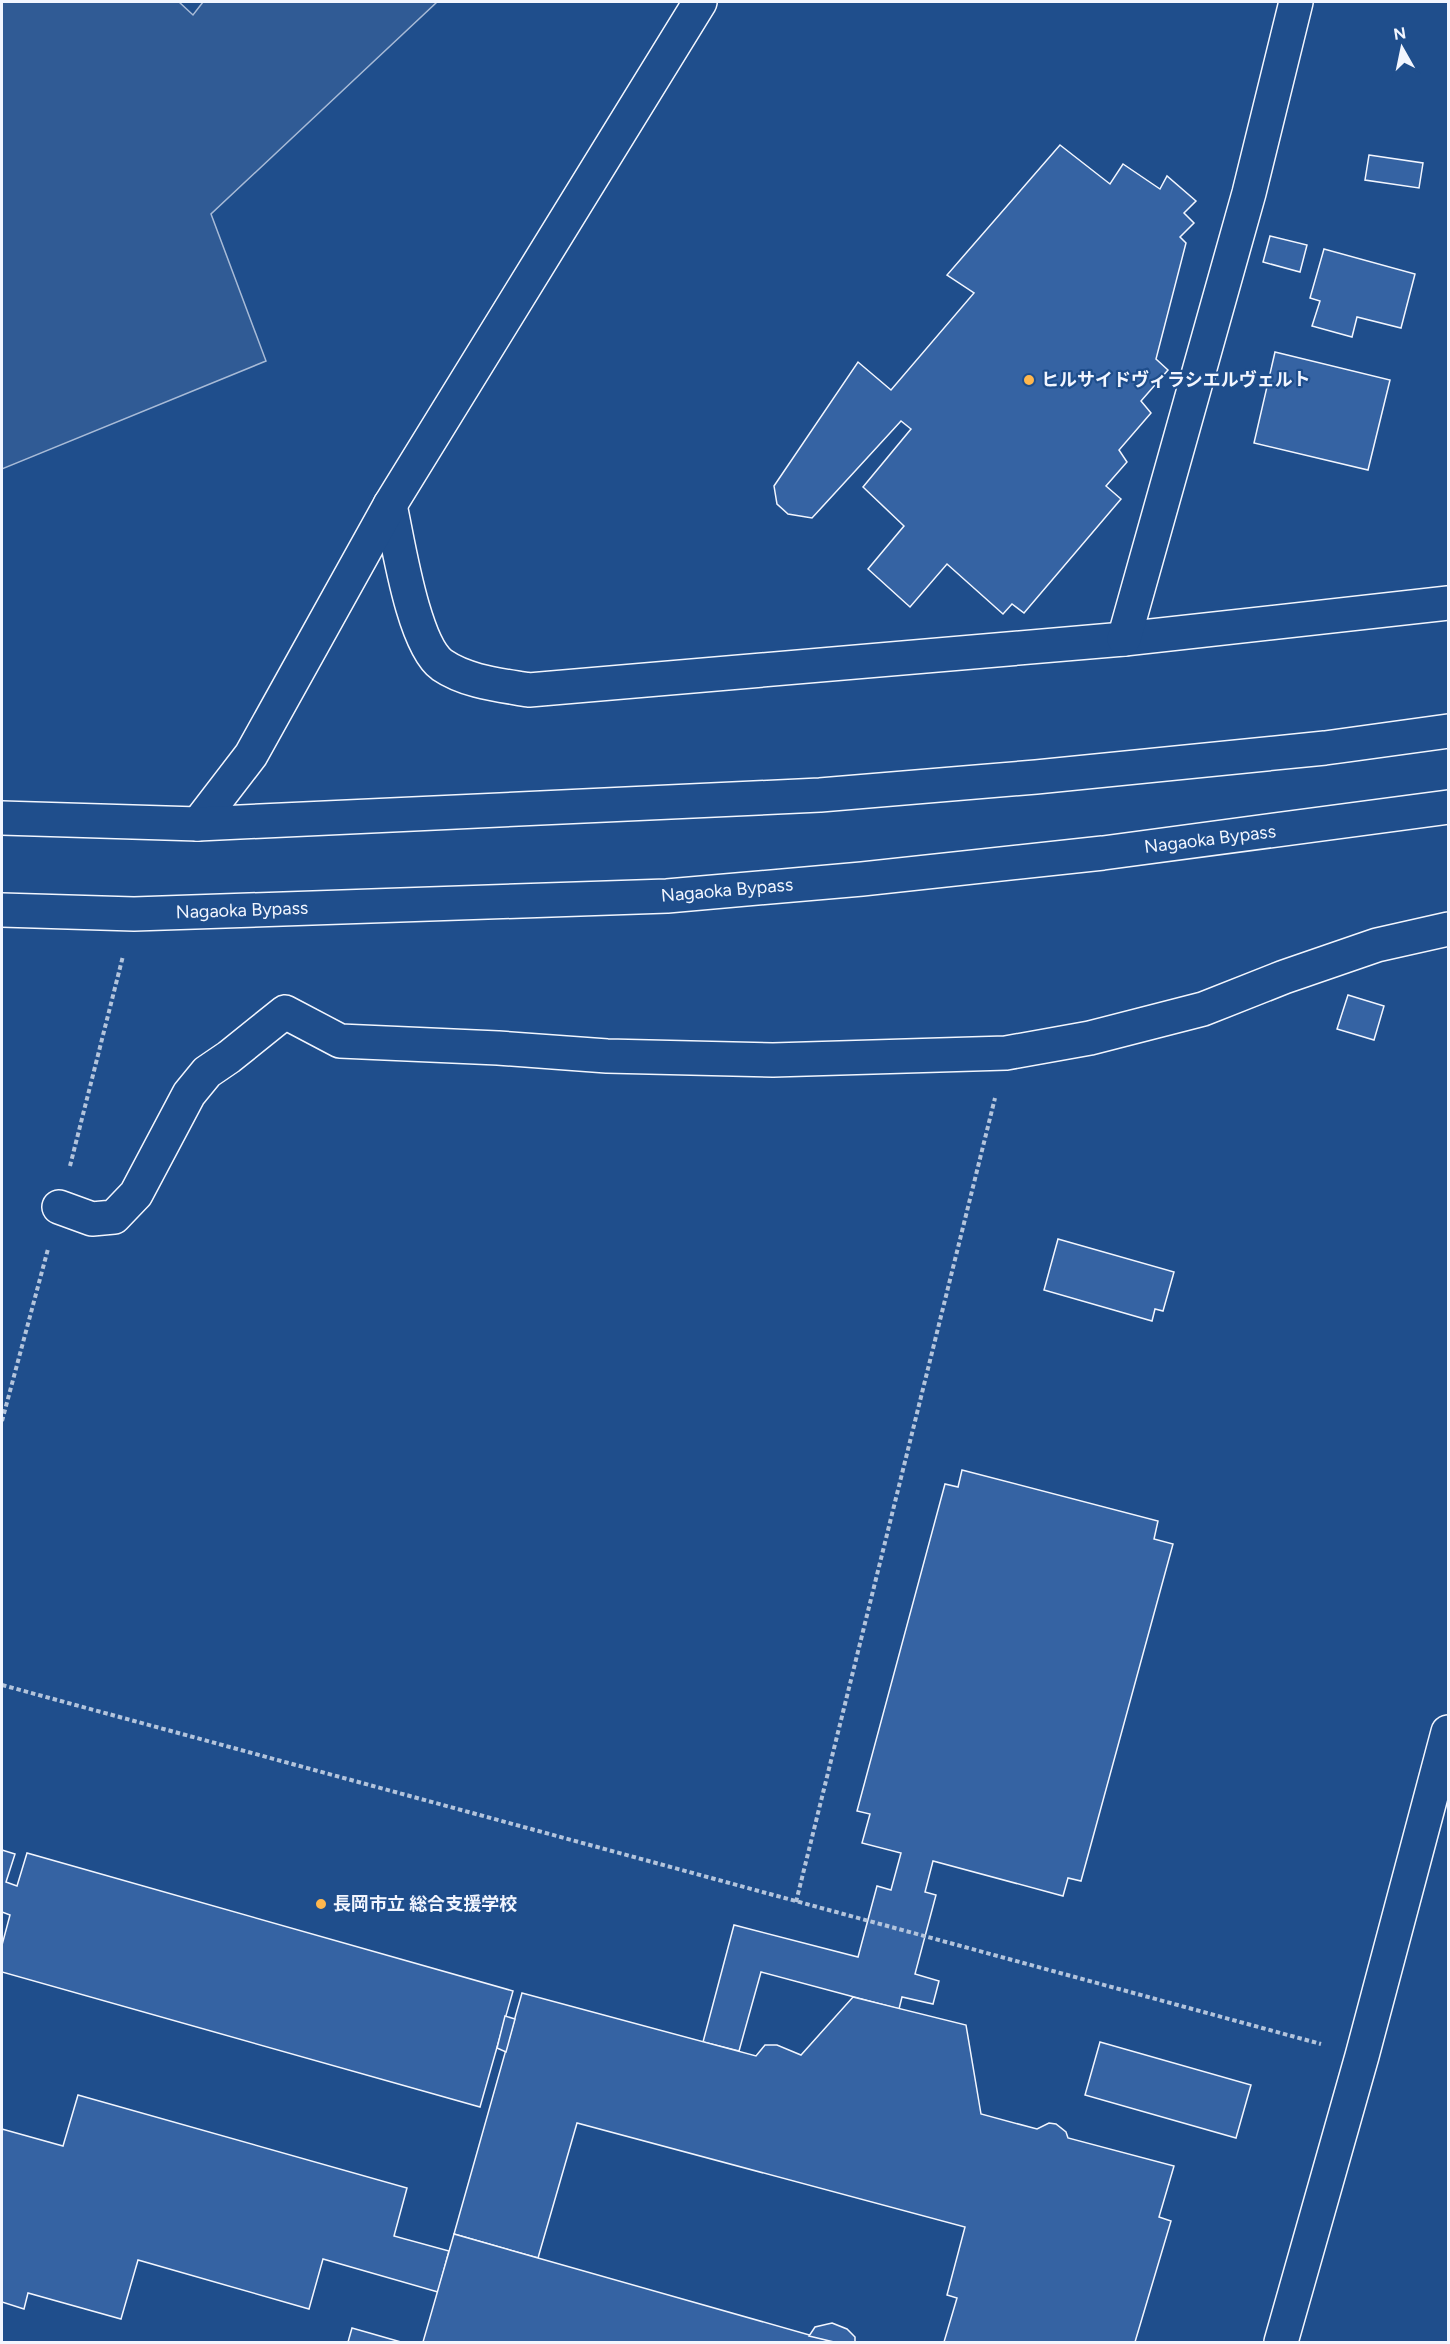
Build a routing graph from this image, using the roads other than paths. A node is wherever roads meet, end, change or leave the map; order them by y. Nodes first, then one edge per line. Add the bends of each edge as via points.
1 (700, 2) edge
2 (1296, 2) edge
3 (390, 505) junction
4 (1449, 603) edge
5 (1124, 639) junction
6 (1449, 731) edge
7 (1449, 807) edge
8 (2, 818) edge
9 (198, 824) junction
10 (2, 910) edge
11 (1449, 929) edge
12 (59, 1207) road end
13 (1449, 1732) edge
14 (1281, 2343) edge

1 - 3 main road
2 - 5 main road via 1249,193
3 - 5 main road via 422,637 440,664 479,682 529,690
3 - 9 main road via 251,755
4 - 5 main road
6 - 9 main road via 1314,749 820,795
7 - 10 main road, Nagaoka Bypass via 1103,853 667,896 134,914
8 - 9 main road
11 - 12 main road via 1377,945 1203,1009 1090,1038 1006,1053 761,1059 607,1056 340,1041 285,1012 207,1072 189,1094 136,1194 114,1217 92,1219
13 - 14 main road

